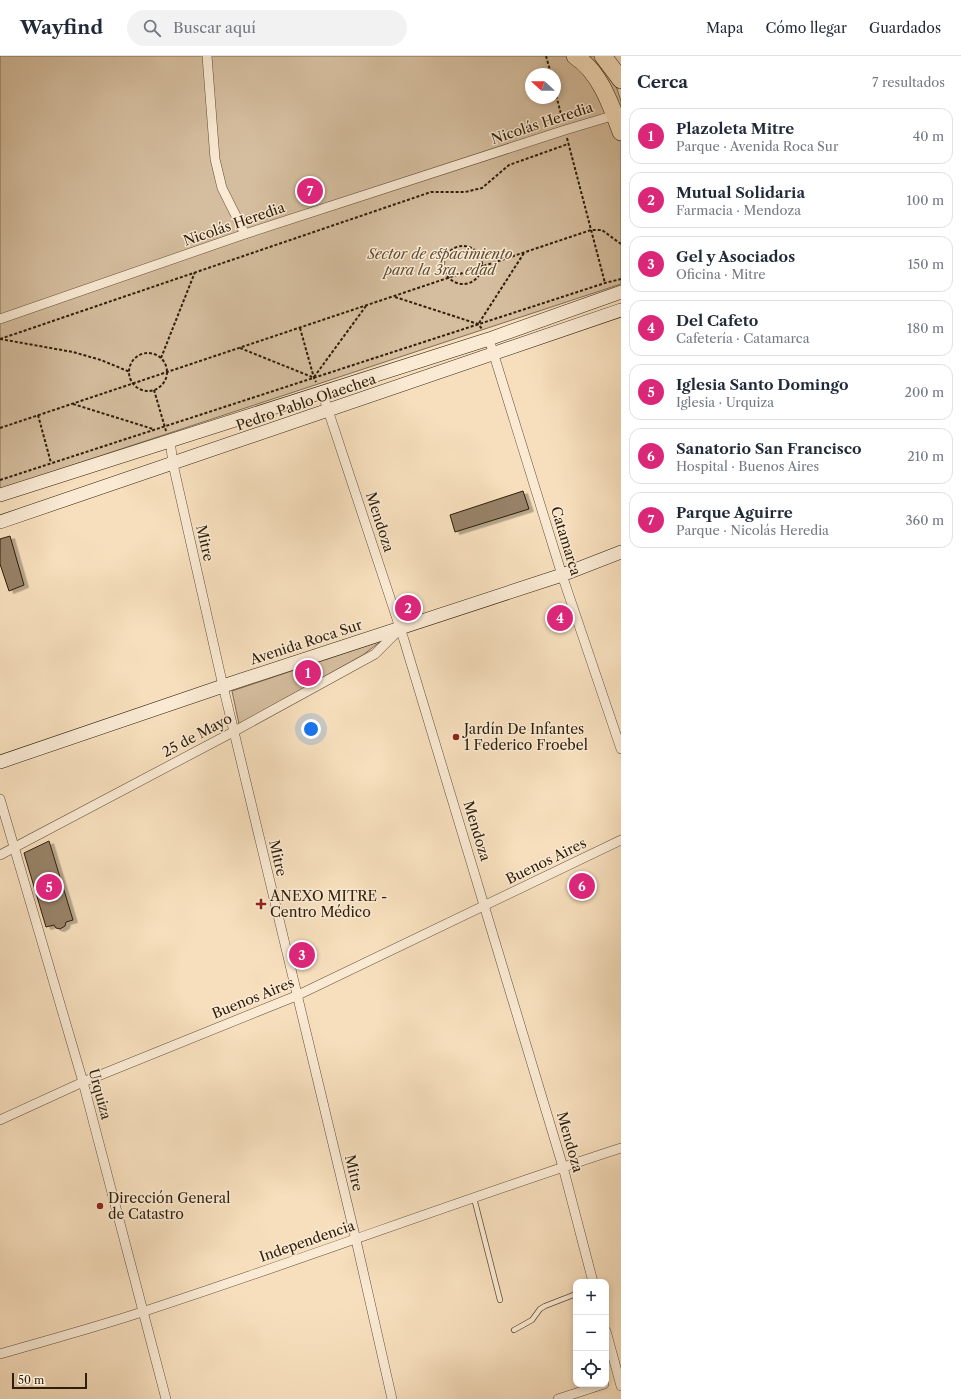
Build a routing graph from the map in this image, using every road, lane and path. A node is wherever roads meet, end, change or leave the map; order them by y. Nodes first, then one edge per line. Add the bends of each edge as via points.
1 (207, 56) edge
2 (546, 56) edge
3 (575, 56) edge
4 (603, 56) edge
5 (549, 68) edge
6 (621, 80) edge
7 (558, 104) edge
8 (615, 115) junction
9 (565, 130) junction
10 (621, 132) edge
11 (568, 144) junction
12 (591, 230) junction
13 (245, 234) junction
14 (621, 244) edge
15 (525, 252) junction
16 (482, 267) junction
17 (195, 272) junction
18 (449, 278) junction
19 (621, 279) edge
20 (605, 283) junction
21 (621, 292) edge
22 (394, 296) junction
23 (367, 305) junction
24 (621, 310) edge
25 (0, 319) edge
26 (478, 324) junction
27 (300, 328) junction
28 (0, 339) edge
29 (489, 339) junction
30 (240, 348) junction
31 (494, 354) junction
32 (160, 358) junction
33 (130, 372) junction
34 (167, 372) junction
35 (314, 378) junction
36 (133, 384) junction
37 (154, 390) junction
38 (322, 392) junction
39 (72, 404) junction
40 (329, 411) junction
41 (38, 415) junction
42 (164, 426) junction
43 (0, 428) edge
44 (154, 430) junction
45 (170, 440) junction
46 (51, 463) junction
47 (173, 464) junction
48 (0, 480) edge
49 (0, 495) edge
50 (0, 522) edge
51 (621, 552) edge
52 (562, 575) junction
53 (400, 628) junction
54 (223, 686) junction
55 (233, 732) junction
56 (621, 749) edge
57 (0, 762) edge
58 (0, 799) edge
59 (621, 840) edge
60 (14, 847) junction
61 (0, 855) edge
62 (485, 906) junction
63 (296, 996) junction
64 (83, 1082) junction
65 (0, 1120) edge
66 (621, 1148) edge
67 (563, 1167) junction
68 (474, 1198) junction
69 (356, 1240) junction
70 (592, 1279) edge
71 (573, 1295) edge
72 (500, 1300) dead end
73 (143, 1312) junction
74 (514, 1330) dead end
75 (609, 1342) edge
76 (0, 1354) edge
77 (620, 1381) edge
78 (609, 1383) edge
79 (596, 1387) edge
80 (166, 1399) edge
81 (392, 1399) edge
82 (558, 1399) edge

1 - 13 street via 218,176
2 - 5 path
3 - 8 highway via 592,72
4 - 6 highway
7 - 9 path
8 - 9 street, Nicolás Heredia
8 - 10 highway
9 - 11 path
9 - 13 street, Nicolás Heredia
11 - 12 path
11 - 17 path via 509,165 482,188 465,192 431,192
12 - 14 path via 602,230
12 - 15 path
12 - 20 path
13 - 25 street, Nicolás Heredia
15 - 16 path
15 - 26 path
16 - 18 path
16 - 18 path via 478,277 469,283 458,283
16 - 18 path via 482,260 475,250 470,247 458,247 445,260
17 - 28 path
17 - 32 path
18 - 22 path
19 - 20 path
20 - 26 path
21 - 29 street, Pedro Pablo Olaechea
22 - 23 path
22 - 26 path
23 - 27 path
23 - 35 path
24 - 31 street, Pedro Pablo Olaechea
26 - 35 path
27 - 30 path
27 - 35 path
28 - 33 path via 73,352
29 - 31 street, Catamarca
29 - 38 street, Pedro Pablo Olaechea
30 - 34 path
30 - 35 path
31 - 40 street, Pedro Pablo Olaechea
31 - 52 street, Catamarca
32 - 33 path via 150,354 138,357
32 - 34 path
33 - 36 path
34 - 36 path
34 - 37 path via 164,383
35 - 42 path
36 - 37 path via 143,390
36 - 39 path
37 - 42 path
38 - 40 street, Mendoza
38 - 45 street, Pedro Pablo Olaechea
39 - 41 path
39 - 44 path
40 - 47 street, Pedro Pablo Olaechea
40 - 53 street, Mendoza
41 - 43 path
41 - 46 path
42 - 44 path
42 - 45 path
44 - 46 path
45 - 47 street, Mitre
45 - 49 street, Pedro Pablo Olaechea
46 - 48 path
47 - 50 street, Pedro Pablo Olaechea
47 - 54 street, Mitre
51 - 52 street, Avenida Roca Sur
52 - 53 street, Avenida Roca Sur
52 - 56 street, Catamarca
53 - 54 street, Avenida Roca Sur
53 - 55 street, 25 de Mayo via 375,654
53 - 62 street, Mendoza
54 - 55 street, Mitre
54 - 57 street, Avenida Roca Sur
55 - 60 street, 25 de Mayo
55 - 63 street, Mitre
58 - 60 street, Urquiza
59 - 62 street, Buenos Aires
60 - 61 street, 25 de Mayo
60 - 64 street, Urquiza
62 - 63 street, Buenos Aires
62 - 67 street, Mendoza
63 - 64 street, Buenos Aires
63 - 69 street, Mitre
64 - 65 street, Buenos Aires
64 - 73 street, Urquiza
66 - 67 street, Independencia
67 - 68 street, Independencia
67 - 70 street, Mendoza
68 - 69 street, Independencia
68 - 72 lane
69 - 73 street, Independencia
69 - 81 street, Mitre
71 - 74 lane via 545,1306 532,1320
73 - 76 street, Independencia
73 - 80 street, Urquiza
75 - 77 street
77 - 78 street
79 - 82 street

